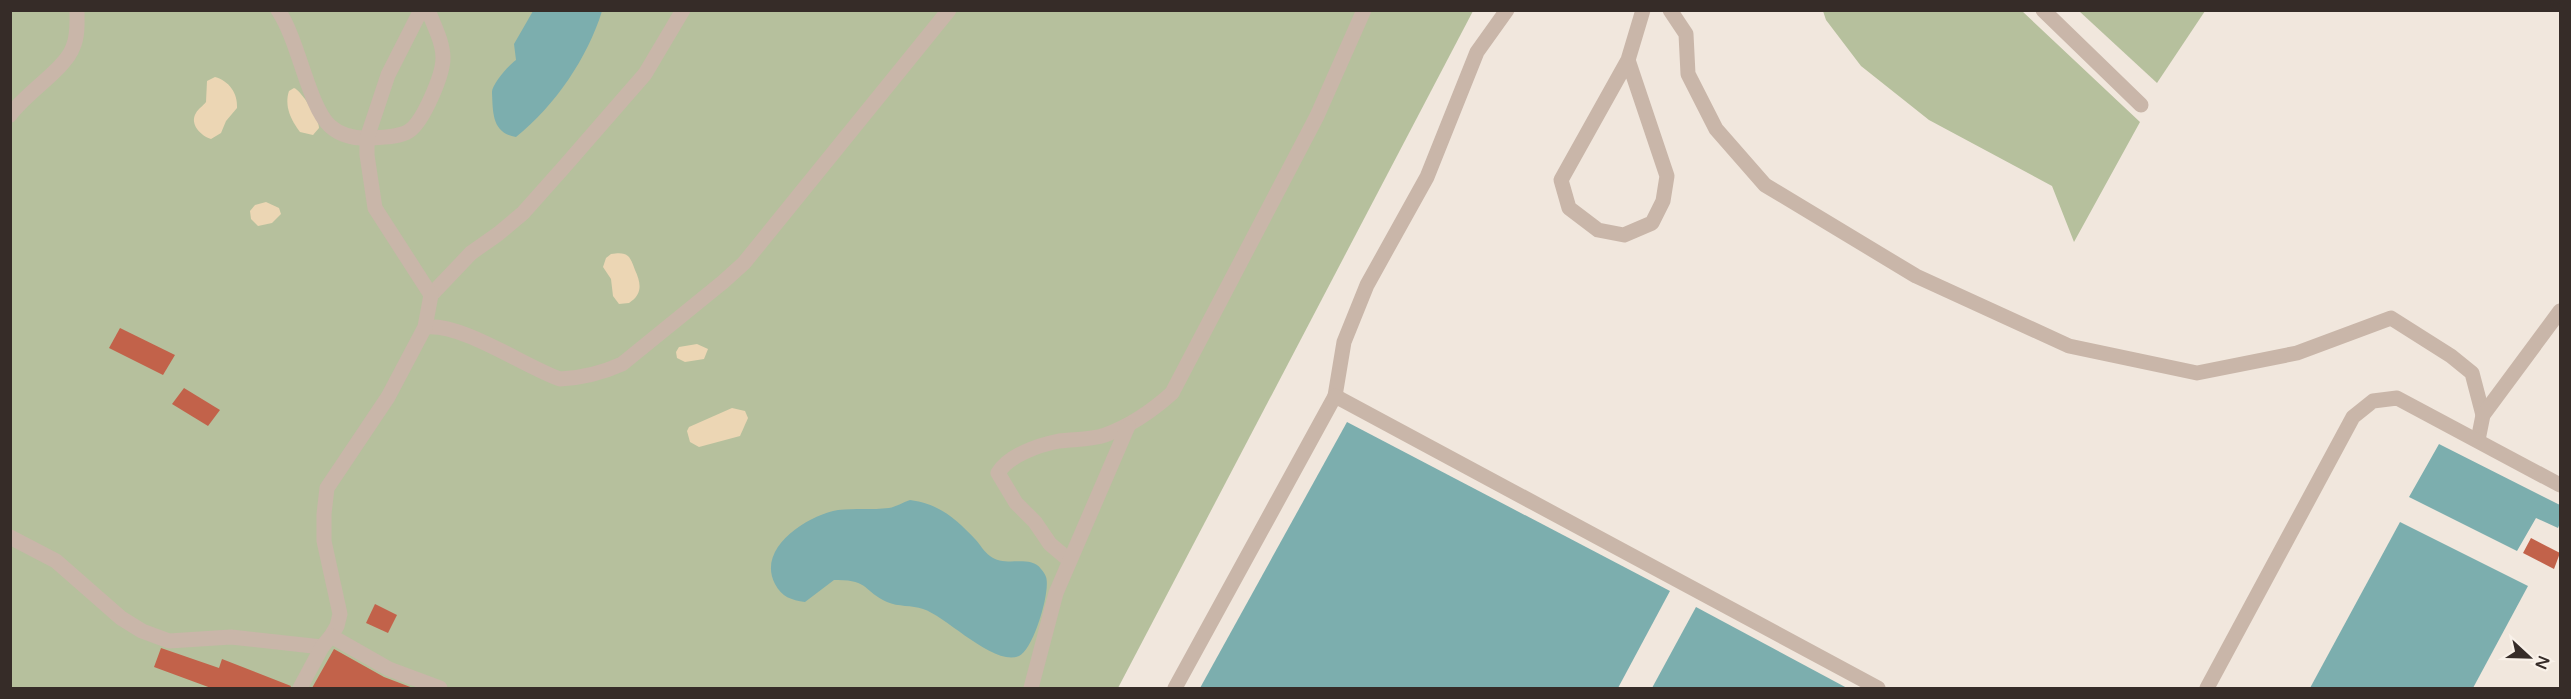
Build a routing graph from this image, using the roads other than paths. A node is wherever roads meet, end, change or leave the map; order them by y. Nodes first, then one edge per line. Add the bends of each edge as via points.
1 (77, 10) edge
2 (278, 10) edge
3 (421, 10) edge
4 (428, 10) edge
5 (682, 10) edge
6 (949, 10) edge
7 (1364, 10) edge
8 (1507, 10) edge
9 (1643, 10) edge
10 (1670, 10) edge
11 (2043, 10) edge
12 (1628, 60) junction
13 (2141, 105) dead end
14 (10, 115) edge
15 (367, 138) junction
16 (432, 295) junction
17 (2560, 311) edge
18 (425, 327) junction
19 (1335, 396) junction
20 (2483, 415) junction
21 (1128, 426) junction
22 (2478, 440) junction
23 (2560, 485) edge
24 (10, 537) edge
25 (1069, 560) junction
26 (326, 641) junction
27 (300, 688) edge
28 (441, 688) edge
29 (1031, 688) edge
30 (1175, 688) edge
31 (1878, 688) edge
32 (2207, 688) edge

1 - 14 lane via 76,39 67,60
2 - 15 lane via 295,42 316,106 330,126 344,135
3 - 15 lane via 388,75
4 - 15 lane via 443,57 441,72 422,114 407,133
5 - 16 lane via 645,74 564,167 523,213 471,253
6 - 18 lane via 744,263 622,364 608,371 560,379 460,334
7 - 21 lane via 1317,116 1172,393
8 - 19 lane via 1478,52 1427,177 1367,285 1344,342
9 - 12 lane
10 - 20 lane via 1686,34 1688,74 1716,129 1765,185 1916,276 2069,346 2197,373 2296,353 2391,318 2472,373
11 - 13 lane
12 - 12 lane via 1561,180 1569,208 1598,230 1624,235 1653,223 1663,201 1667,176
15 - 16 lane via 375,208
16 - 18 lane
17 - 20 lane
18 - 26 lane via 388,397 327,488 324,541 340,614
19 - 30 lane
19 - 31 lane
20 - 22 lane
21 - 25 lane
21 - 25 lane via 1102,436 1056,442 1025,453 1004,463 998,473 1016,503 1050,544
22 - 23 lane
22 - 32 lane via 2397,398 2373,401 2353,417
24 - 26 lane via 56,561 142,632 169,640
25 - 29 lane via 1056,593
26 - 27 lane
26 - 28 lane

